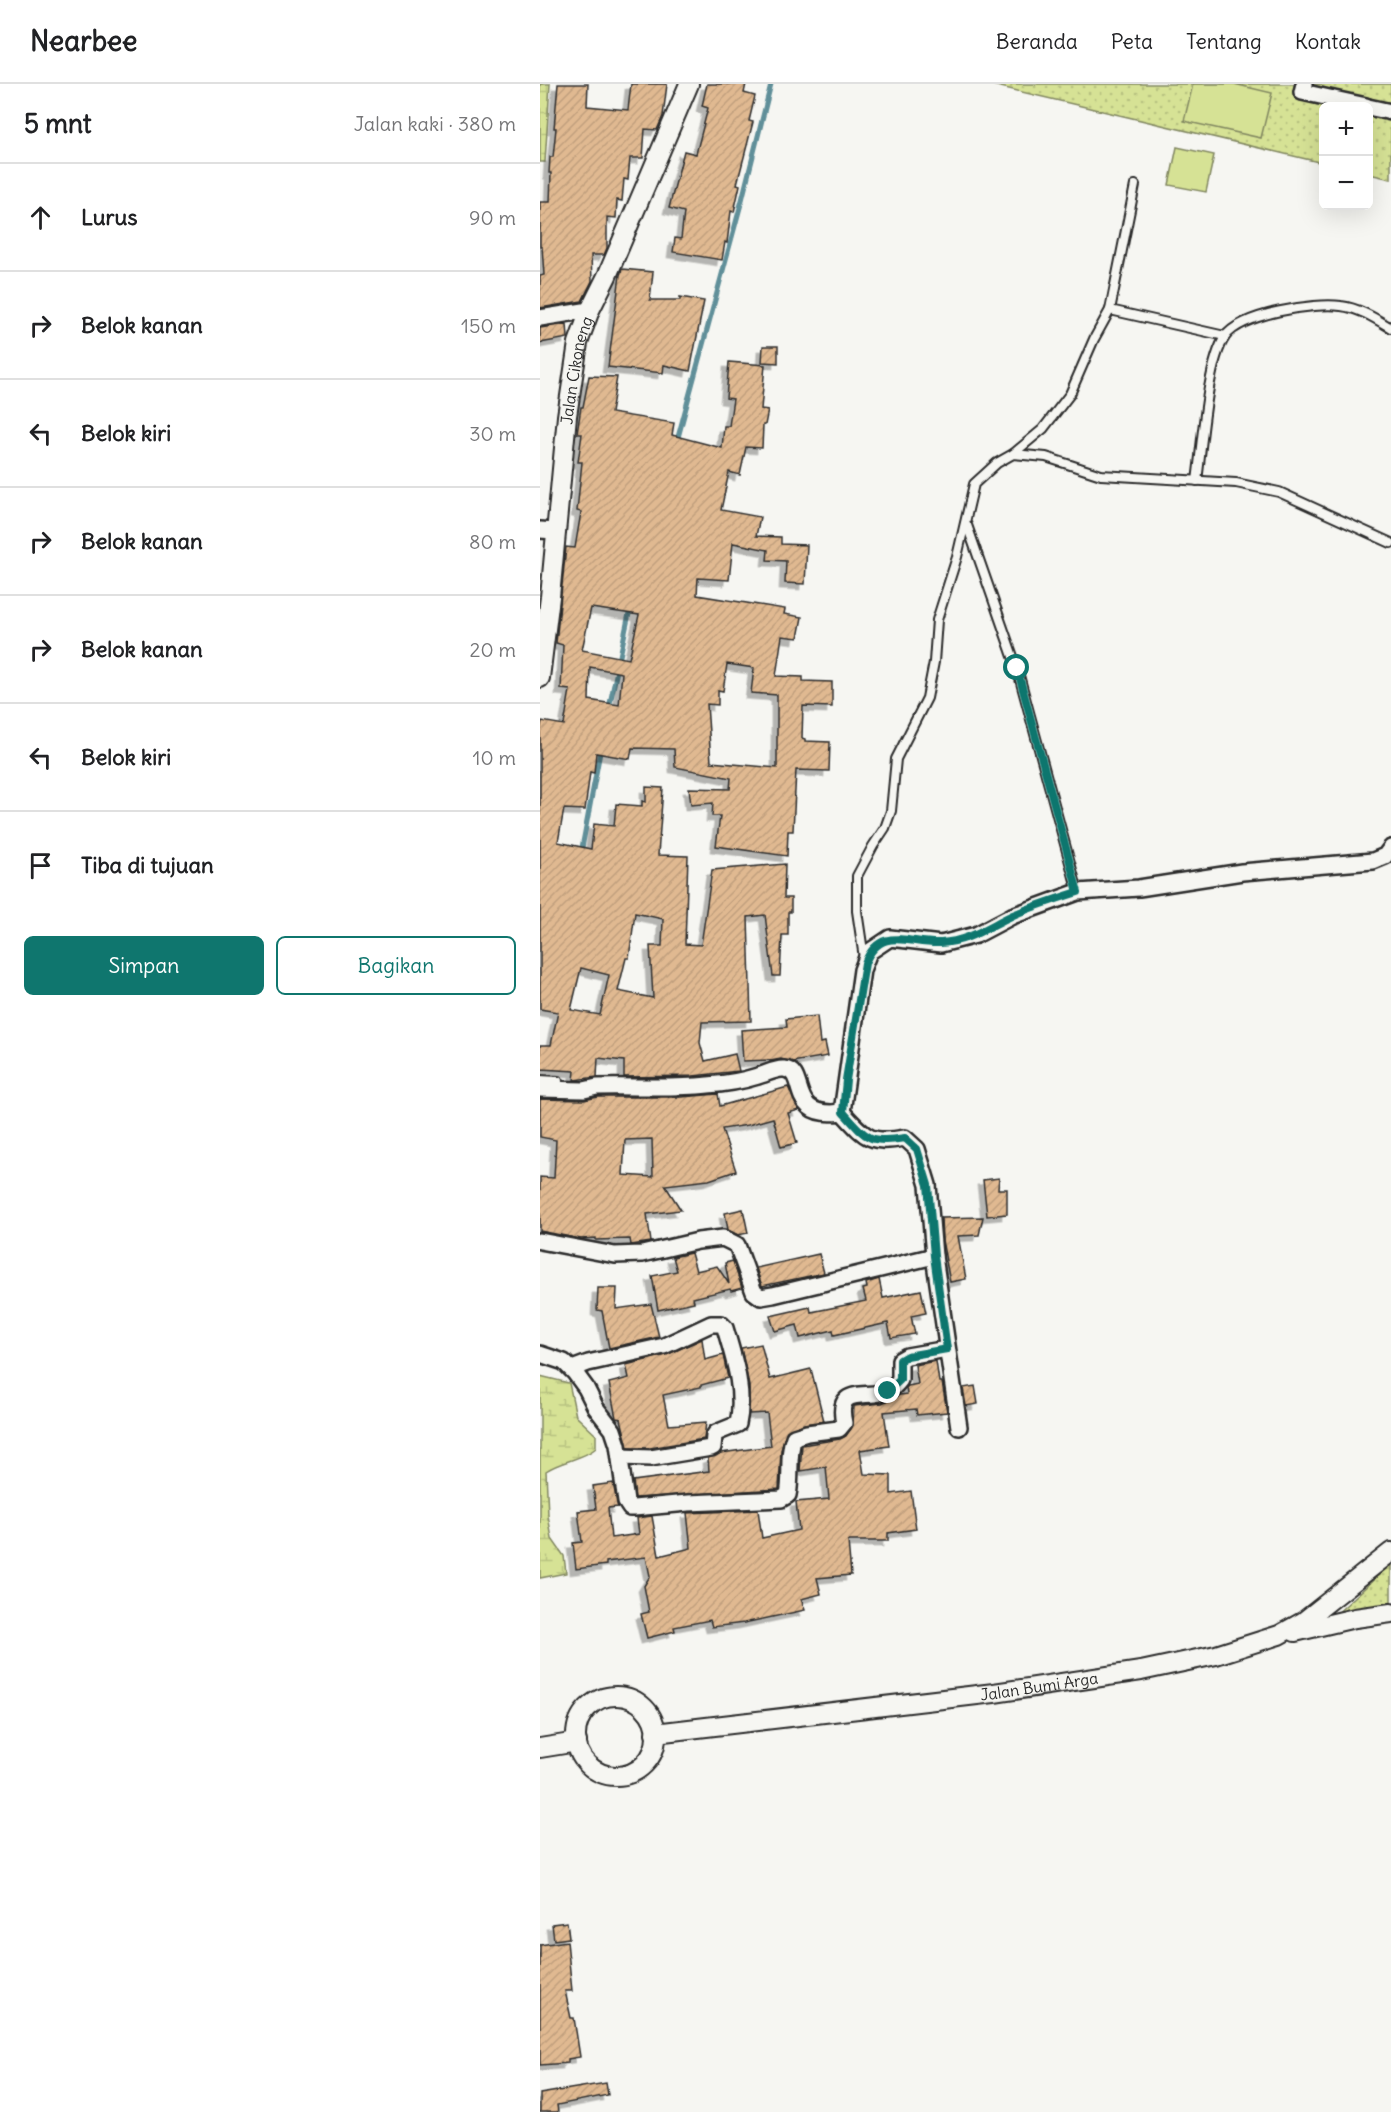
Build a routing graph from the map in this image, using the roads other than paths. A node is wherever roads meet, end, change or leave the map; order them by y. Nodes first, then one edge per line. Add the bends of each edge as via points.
1 (689, 84) edge
2 (1303, 88) edge
3 (1350, 102) edge
4 (1373, 108) edge
5 (1391, 112) edge
6 (1135, 185) dead end
7 (1110, 310) junction
8 (589, 314) junction
9 (540, 318) edge
10 (1391, 328) edge
11 (1225, 336) junction
12 (1014, 454) junction
13 (1197, 481) junction
14 (966, 524) junction
15 (547, 531) edge
16 (1391, 543) edge
17 (540, 678) edge
18 (1391, 848) edge
19 (1078, 892) junction
20 (865, 963) junction
21 (540, 1080) edge
22 (558, 1081) dead end
23 (540, 1089) edge
24 (843, 1112) junction
25 (540, 1241) edge
26 (934, 1256) junction
27 (947, 1349) junction
28 (540, 1354) edge
29 (572, 1369) junction
30 (959, 1427) dead end
31 (620, 1457) junction
32 (1391, 1552) edge
33 (1391, 1613) edge
34 (1279, 1635) junction
35 (655, 1733) junction
36 (577, 1742) junction
37 (540, 1748) edge

1 - 8 street, Jalan Cikoneng
2 - 3 street
4 - 5 street
6 - 7 lane
7 - 11 lane
7 - 12 lane via 1070,394 1043,429
8 - 9 street
8 - 15 street, Jalan Cikoneng via 578,343
10 - 11 lane via 1359,311 1325,305 1270,314 1245,322
11 - 13 lane via 1212,371
12 - 13 lane via 1046,457 1101,475
12 - 14 lane via 974,484
13 - 16 lane via 1236,483 1279,492
14 - 19 lane via 1017,668
14 - 20 lane via 937,620 927,698 896,759 891,811 885,828 857,876 857,911
15 - 17 street, Jalan Cikoneng via 550,597
18 - 19 street via 1373,861
19 - 20 street via 1012,916 976,935 941,944 890,938 869,952
20 - 24 street
21 - 22 lane
23 - 24 street via 708,1085 783,1068 795,1076 808,1107 828,1114
24 - 26 street via 864,1136 884,1142 905,1138 917,1149 928,1185
25 - 26 street via 615,1255 642,1254 723,1238 737,1245 754,1292 761,1297
26 - 27 street
27 - 30 street
27 - 31 street via 907,1356 900,1360 900,1380 888,1391 846,1399 841,1410 844,1423 839,1429 794,1437 790,1446 788,1495 781,1499 630,1508
28 - 29 street
29 - 31 street via 613,1430
29 - 31 street via 664,1346 711,1324 725,1328 740,1392 738,1424 716,1432 711,1448 651,1458
32 - 34 street, Jalan Bumi Arga via 1304,1621
33 - 34 street
34 - 35 street, Jalan Bumi Arga via 1216,1655 1109,1676
35 - 36 street via 651,1756 643,1766 619,1776 595,1770 585,1761
35 - 36 street via 650,1714 641,1705 617,1696 604,1698 584,1713 578,1725
36 - 37 street

